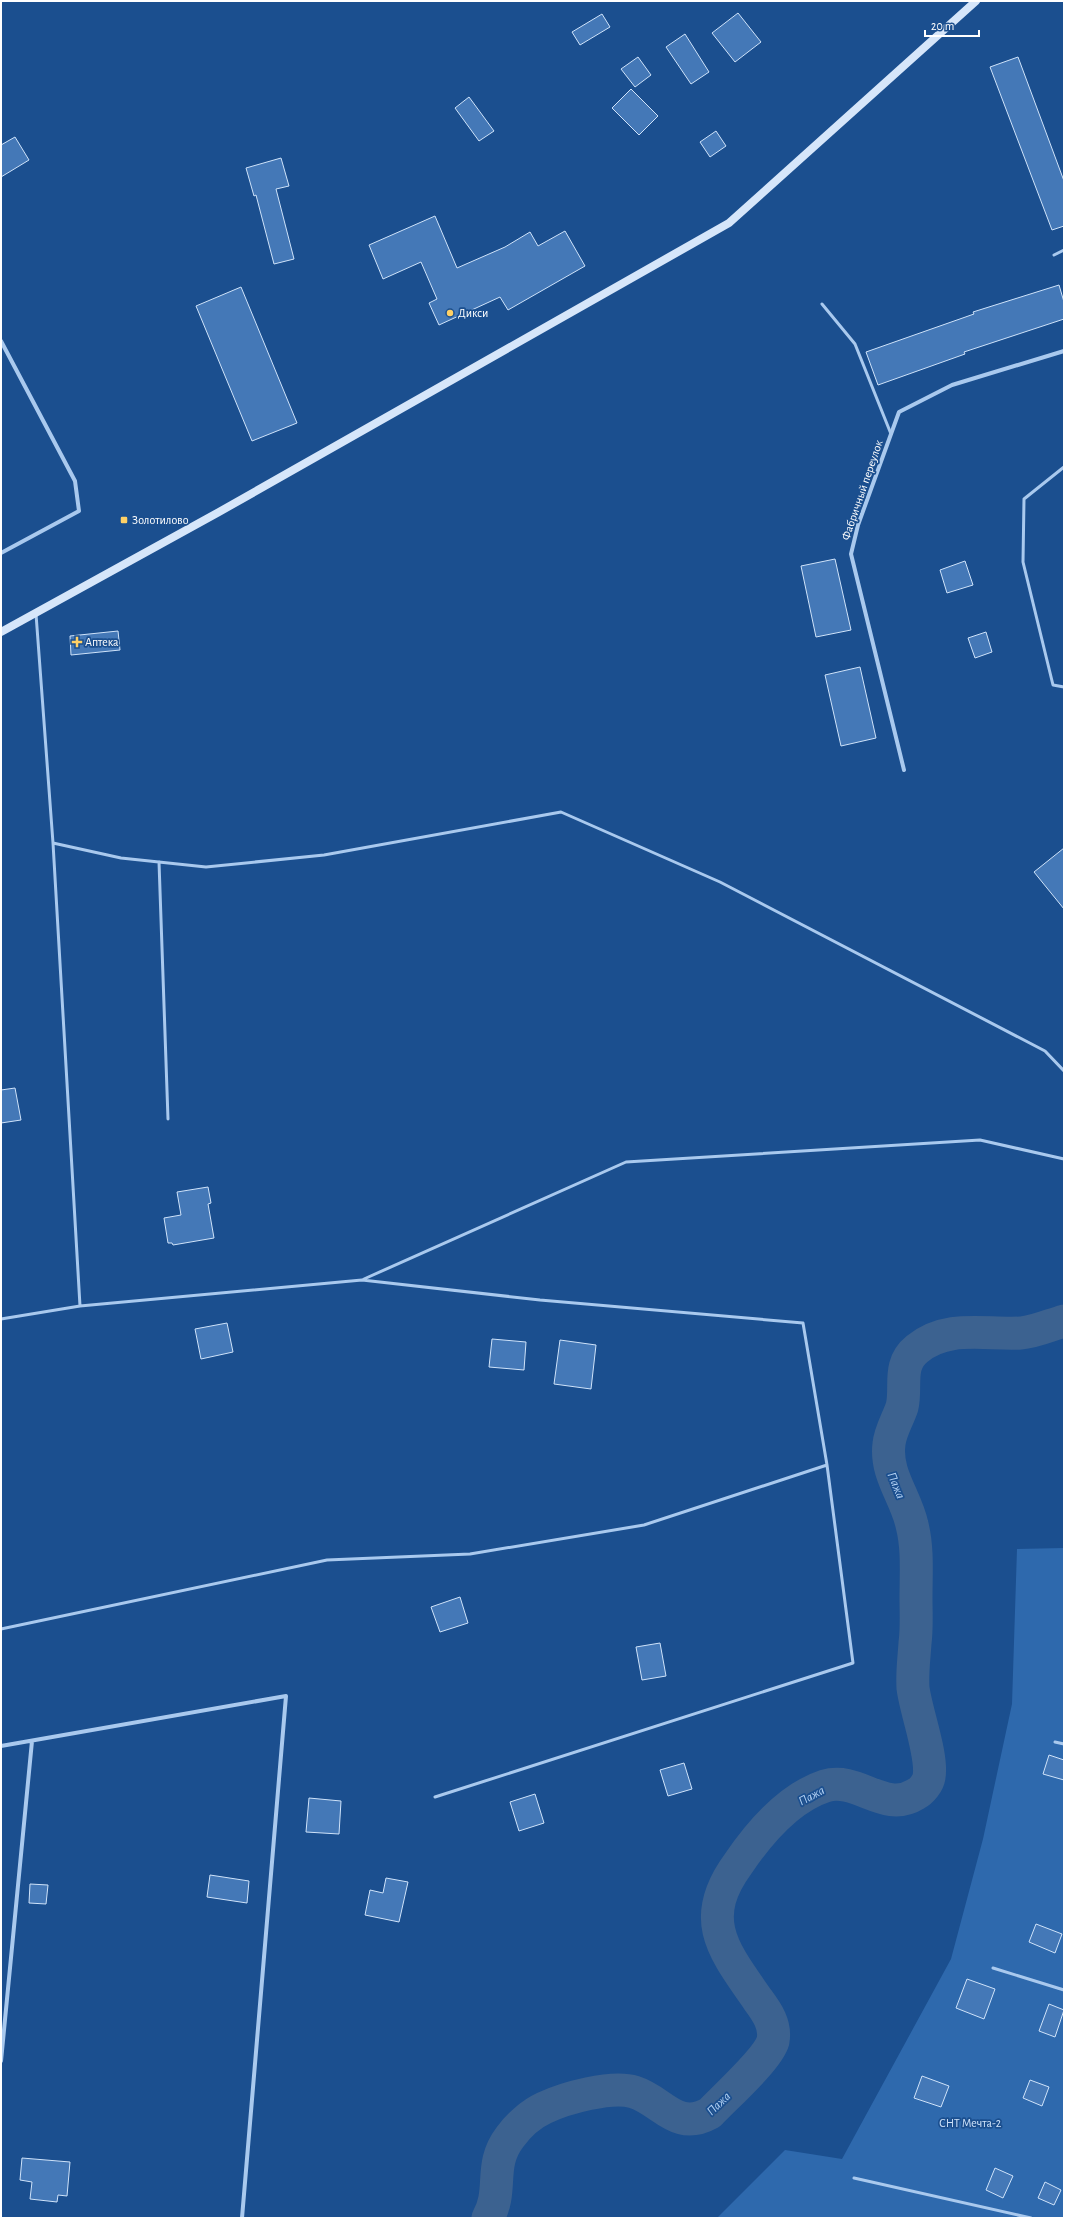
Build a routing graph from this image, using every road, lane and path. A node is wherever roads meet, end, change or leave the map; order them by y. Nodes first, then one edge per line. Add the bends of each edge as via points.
1 (976, 1) edge
2 (1064, 250) edge
3 (1054, 255) dead end
4 (822, 304) dead end
5 (1, 341) edge
6 (1064, 351) edge
7 (891, 434) junction
8 (1064, 467) edge
9 (1, 553) edge
10 (36, 612) junction
11 (1, 632) edge
12 (1064, 687) edge
13 (904, 770) dead end
14 (53, 843) junction
15 (159, 862) junction
16 (1064, 1071) edge
17 (168, 1119) dead end
18 (1064, 1159) edge
19 (362, 1280) junction
20 (80, 1306) junction
21 (1, 1319) edge
22 (827, 1466) junction
23 (1, 1629) edge
24 (32, 1741) junction
25 (1055, 1742) dead end
26 (1064, 1744) edge
27 (1, 1746) edge
28 (435, 1797) dead end
29 (993, 1968) dead end
30 (1064, 1990) edge
31 (1, 2061) edge
32 (854, 2178) dead end
33 (242, 2218) edge
34 (1031, 2218) edge

1 - 10 main road via 729,223 219,512
2 - 3 lane
4 - 7 lane via 855,344
5 - 9 street via 75,481 79,511
6 - 7 street, Фабричный переулок via 952,385 899,412
7 - 13 street, Фабричный переулок via 858,525 851,554
8 - 12 lane via 1024,499 1022,562 1053,684
10 - 11 main road
10 - 14 lane
14 - 15 lane via 121,858
14 - 20 lane
15 - 16 lane via 206,867 324,855 561,812 720,882 1045,1051
15 - 17 lane
18 - 19 lane via 980,1140 626,1162
19 - 20 lane
19 - 22 lane via 540,1300 803,1323
20 - 21 lane
22 - 23 lane via 644,1525 470,1554 327,1560
22 - 28 lane via 853,1662
24 - 27 street
24 - 31 street
24 - 33 street via 286,1696
25 - 26 lane
29 - 30 lane
32 - 34 lane

